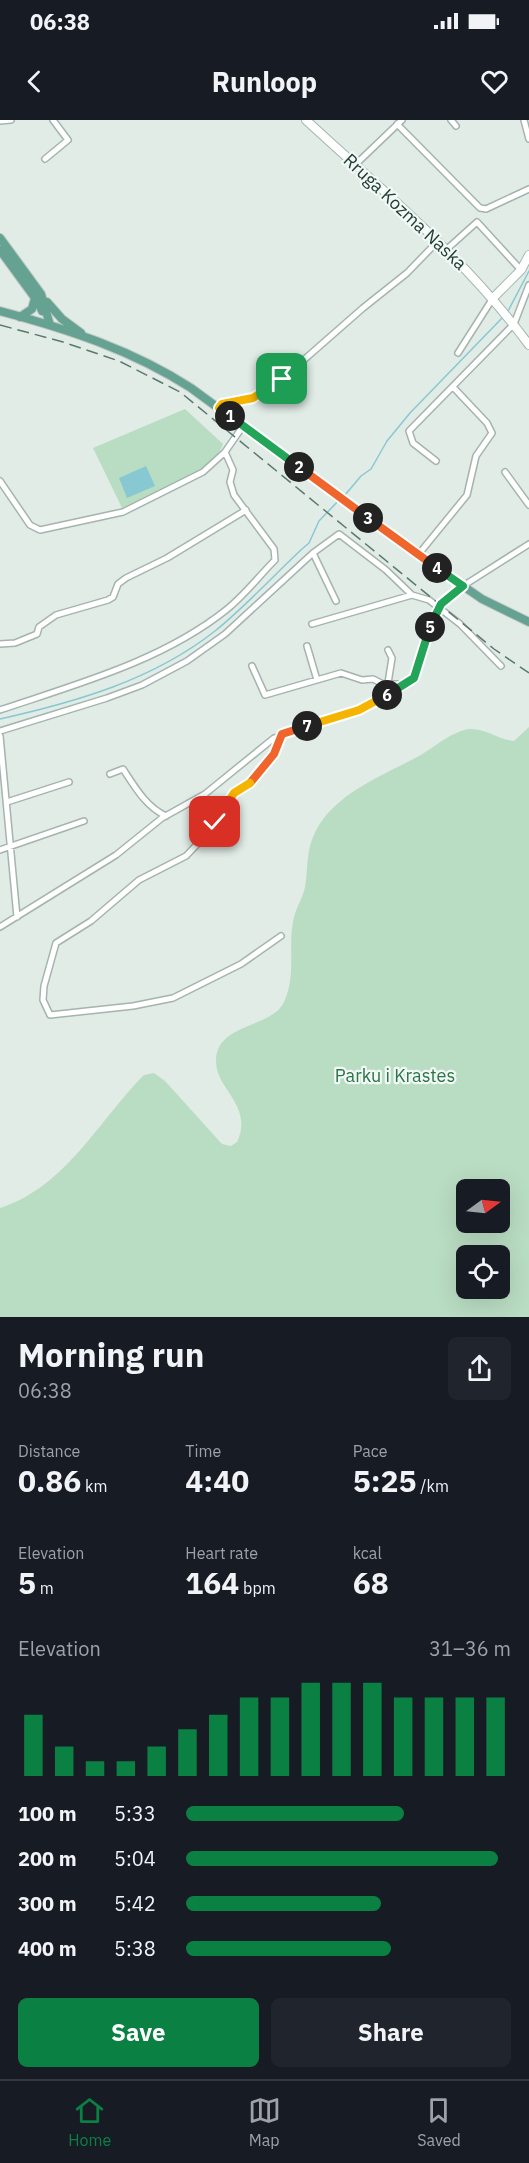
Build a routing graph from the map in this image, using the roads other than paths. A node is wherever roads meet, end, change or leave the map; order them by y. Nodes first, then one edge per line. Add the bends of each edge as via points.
1 (11, 120) edge
2 (53, 120) edge
3 (306, 120) edge
4 (451, 120) edge
5 (524, 120) edge
6 (0, 121) edge
7 (399, 122) edge
8 (456, 126) dead end
9 (529, 139) edge
10 (45, 159) dead end
11 (355, 165) junction
12 (529, 189) edge
13 (0, 238) edge
14 (438, 241) junction
15 (447, 249) junction
16 (0, 250) edge
17 (529, 255) edge
18 (521, 270) junction
19 (529, 285) edge
20 (38, 296) junction
21 (493, 298) junction
22 (0, 311) edge
23 (20, 317) junction
24 (512, 322) junction
25 (47, 324) junction
26 (84, 335) junction
27 (529, 345) edge
28 (458, 353) dead end
29 (453, 387) junction
30 (219, 408) junction
31 (243, 426) junction
32 (225, 452) junction
33 (436, 461) dead end
34 (505, 472) dead end
35 (0, 481) edge
36 (529, 505) edge
37 (246, 510) junction
38 (529, 544) edge
39 (313, 553) junction
40 (418, 555) junction
41 (463, 586) junction
42 (412, 595) junction
43 (336, 601) dead end
44 (438, 608) junction
45 (529, 622) edge
46 (312, 624) dead end
47 (0, 644) edge
48 (307, 646) dead end
49 (388, 650) dead end
50 (252, 666) dead end
51 (501, 666) dead end
52 (317, 680) junction
53 (388, 683) junction
54 (406, 684) junction
55 (0, 710) edge
56 (0, 731) edge
57 (282, 734) junction
58 (0, 736) edge
59 (110, 774) dead end
60 (69, 782) dead end
61 (7, 802) junction
62 (166, 816) junction
63 (84, 821) dead end
64 (10, 848) junction
65 (0, 850) edge
66 (17, 917) junction
67 (0, 927) edge
68 (281, 936) dead end

1 - 6 street
2 - 10 street via 68,140
3 - 11 main road, Rruga Kozma Naska
4 - 8 street
5 - 9 street
7 - 11 street
7 - 12 street via 480,208
11 - 14 main road, Rruga Kozma Naska
13 - 20 main road
14 - 15 main road, Rruga Kozma Naska
14 - 30 street via 407,273 282,379 253,398 227,402
15 - 18 street via 477,222
15 - 21 main road, Rruga Kozma Naska
16 - 20 main road
17 - 18 main road
18 - 21 main road
19 - 24 street
20 - 23 main road via 32,309
20 - 25 main road
20 - 26 main road
21 - 24 main road, Rruga Kozma Naska
21 - 28 street
22 - 23 main road
23 - 25 main road
24 - 27 main road
24 - 29 street
25 - 26 main road
26 - 30 main road via 159,368
29 - 33 street via 409,431 413,443
29 - 40 street via 492,433 476,456 467,495
30 - 31 main road
31 - 32 street
31 - 40 main road
32 - 35 street via 203,472 123,512 40,530 30,525
32 - 37 street via 233,470 230,482 234,495
34 - 36 street
37 - 47 street via 126,578 118,584 114,597 56,615 39,627 38,634
37 - 55 street via 274,549 274,560 228,609 138,660
38 - 41 street
39 - 42 street via 333,537 342,535 398,579
39 - 43 street
39 - 56 street via 225,634 167,672 107,698
40 - 41 main road
41 - 44 street
41 - 45 main road
42 - 44 street via 429,600
42 - 46 street
44 - 51 street via 460,624
44 - 54 street via 417,672
48 - 52 street
49 - 53 street via 392,658
50 - 52 street via 265,695
52 - 53 street via 341,673
53 - 54 street
54 - 57 street via 359,710
57 - 62 street via 205,794
57 - 68 street via 261,771 234,793 206,835 186,856 139,880 99,915 56,943 46,969 43,1000 50,1015 152,1004 173,998 241,964
58 - 61 street
59 - 62 street via 123,769 156,812
60 - 61 street
61 - 64 street
62 - 66 street via 116,855
63 - 64 street
64 - 65 street
64 - 66 street
66 - 67 street

